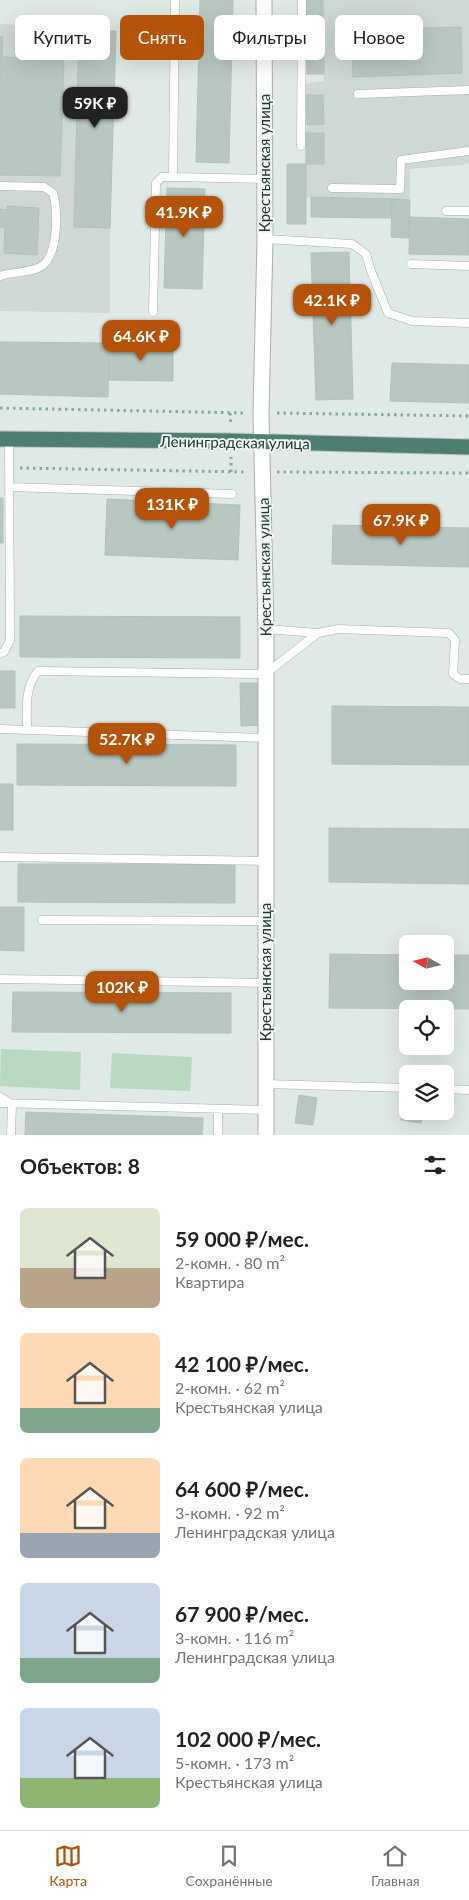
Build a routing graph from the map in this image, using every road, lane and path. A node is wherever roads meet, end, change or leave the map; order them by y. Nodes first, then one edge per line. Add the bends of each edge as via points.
1 (175, 0) edge
2 (264, 0) edge
3 (302, 0) edge
4 (469, 90) edge
5 (358, 94) dead end
6 (301, 146) dead end
7 (469, 152) edge
8 (173, 177) junction
9 (264, 179) junction
10 (0, 186) edge
11 (332, 188) dead end
12 (446, 211) dead end
13 (469, 212) edge
14 (265, 239) junction
15 (411, 264) dead end
16 (469, 266) edge
17 (0, 276) edge
18 (153, 312) dead end
19 (469, 323) edge
20 (0, 408) edge
21 (261, 413) junction
22 (469, 416) edge
23 (4, 439) edge
24 (262, 442) junction
25 (469, 447) edge
26 (9, 468) junction
27 (262, 472) junction
28 (469, 473) edge
29 (9, 487) junction
30 (232, 494) dead end
31 (0, 558) edge
32 (10, 558) junction
33 (266, 629) junction
34 (318, 633) junction
35 (0, 653) edge
36 (265, 674) junction
37 (469, 679) edge
38 (0, 729) edge
39 (27, 730) junction
40 (266, 738) junction
41 (0, 857) edge
42 (266, 861) junction
43 (42, 920) dead end
44 (266, 921) junction
45 (0, 979) edge
46 (266, 982) junction
47 (265, 1084) junction
48 (399, 1088) edge
49 (454, 1089) edge
50 (469, 1090) edge
51 (0, 1098) edge
52 (0, 1104) edge
53 (12, 1104) junction
54 (218, 1109) junction
55 (266, 1110) junction
56 (11, 1135) edge
57 (218, 1135) edge
58 (266, 1135) edge

1 - 8 lane
2 - 9 street, Крестьянская улица
3 - 6 lane
4 - 5 lane
7 - 11 lane via 401,160 400,189
8 - 9 lane
8 - 18 lane via 162,177 156,183
9 - 14 street, Крестьянская улица
10 - 17 lane via 44,188 53,194 57,224 49,259 39,268
12 - 13 lane
14 - 19 lane via 352,244 366,254 388,313 412,321
14 - 21 street, Крестьянская улица
15 - 16 lane
20 - 21 path
21 - 22 path
21 - 24 street, Крестьянская улица
23 - 24 highway, Ленинградская улица
23 - 26 lane
24 - 25 highway, Ленинградская улица
24 - 27 street, Крестьянская улица
26 - 27 path
26 - 29 lane
27 - 28 path
27 - 33 street, Крестьянская улица
29 - 30 lane
29 - 32 lane
31 - 32 lane
32 - 35 lane via 10,641
33 - 34 lane
33 - 36 street, Крестьянская улица
34 - 36 lane
34 - 37 lane via 338,629 449,633 455,640 453,674 460,679
36 - 39 lane via 38,671 28,691
36 - 40 street, Крестьянская улица
38 - 39 lane
39 - 40 lane
40 - 42 street, Крестьянская улица
41 - 42 lane
42 - 44 street, Крестьянская улица
43 - 44 lane
44 - 46 street, Крестьянская улица
45 - 46 lane
46 - 47 street, Крестьянская улица
47 - 48 lane
47 - 55 street, Крестьянская улица
49 - 50 lane
51 - 53 lane
52 - 53 lane
53 - 54 lane
53 - 56 lane
54 - 55 lane
54 - 57 lane
55 - 58 street, Крестьянская улица

